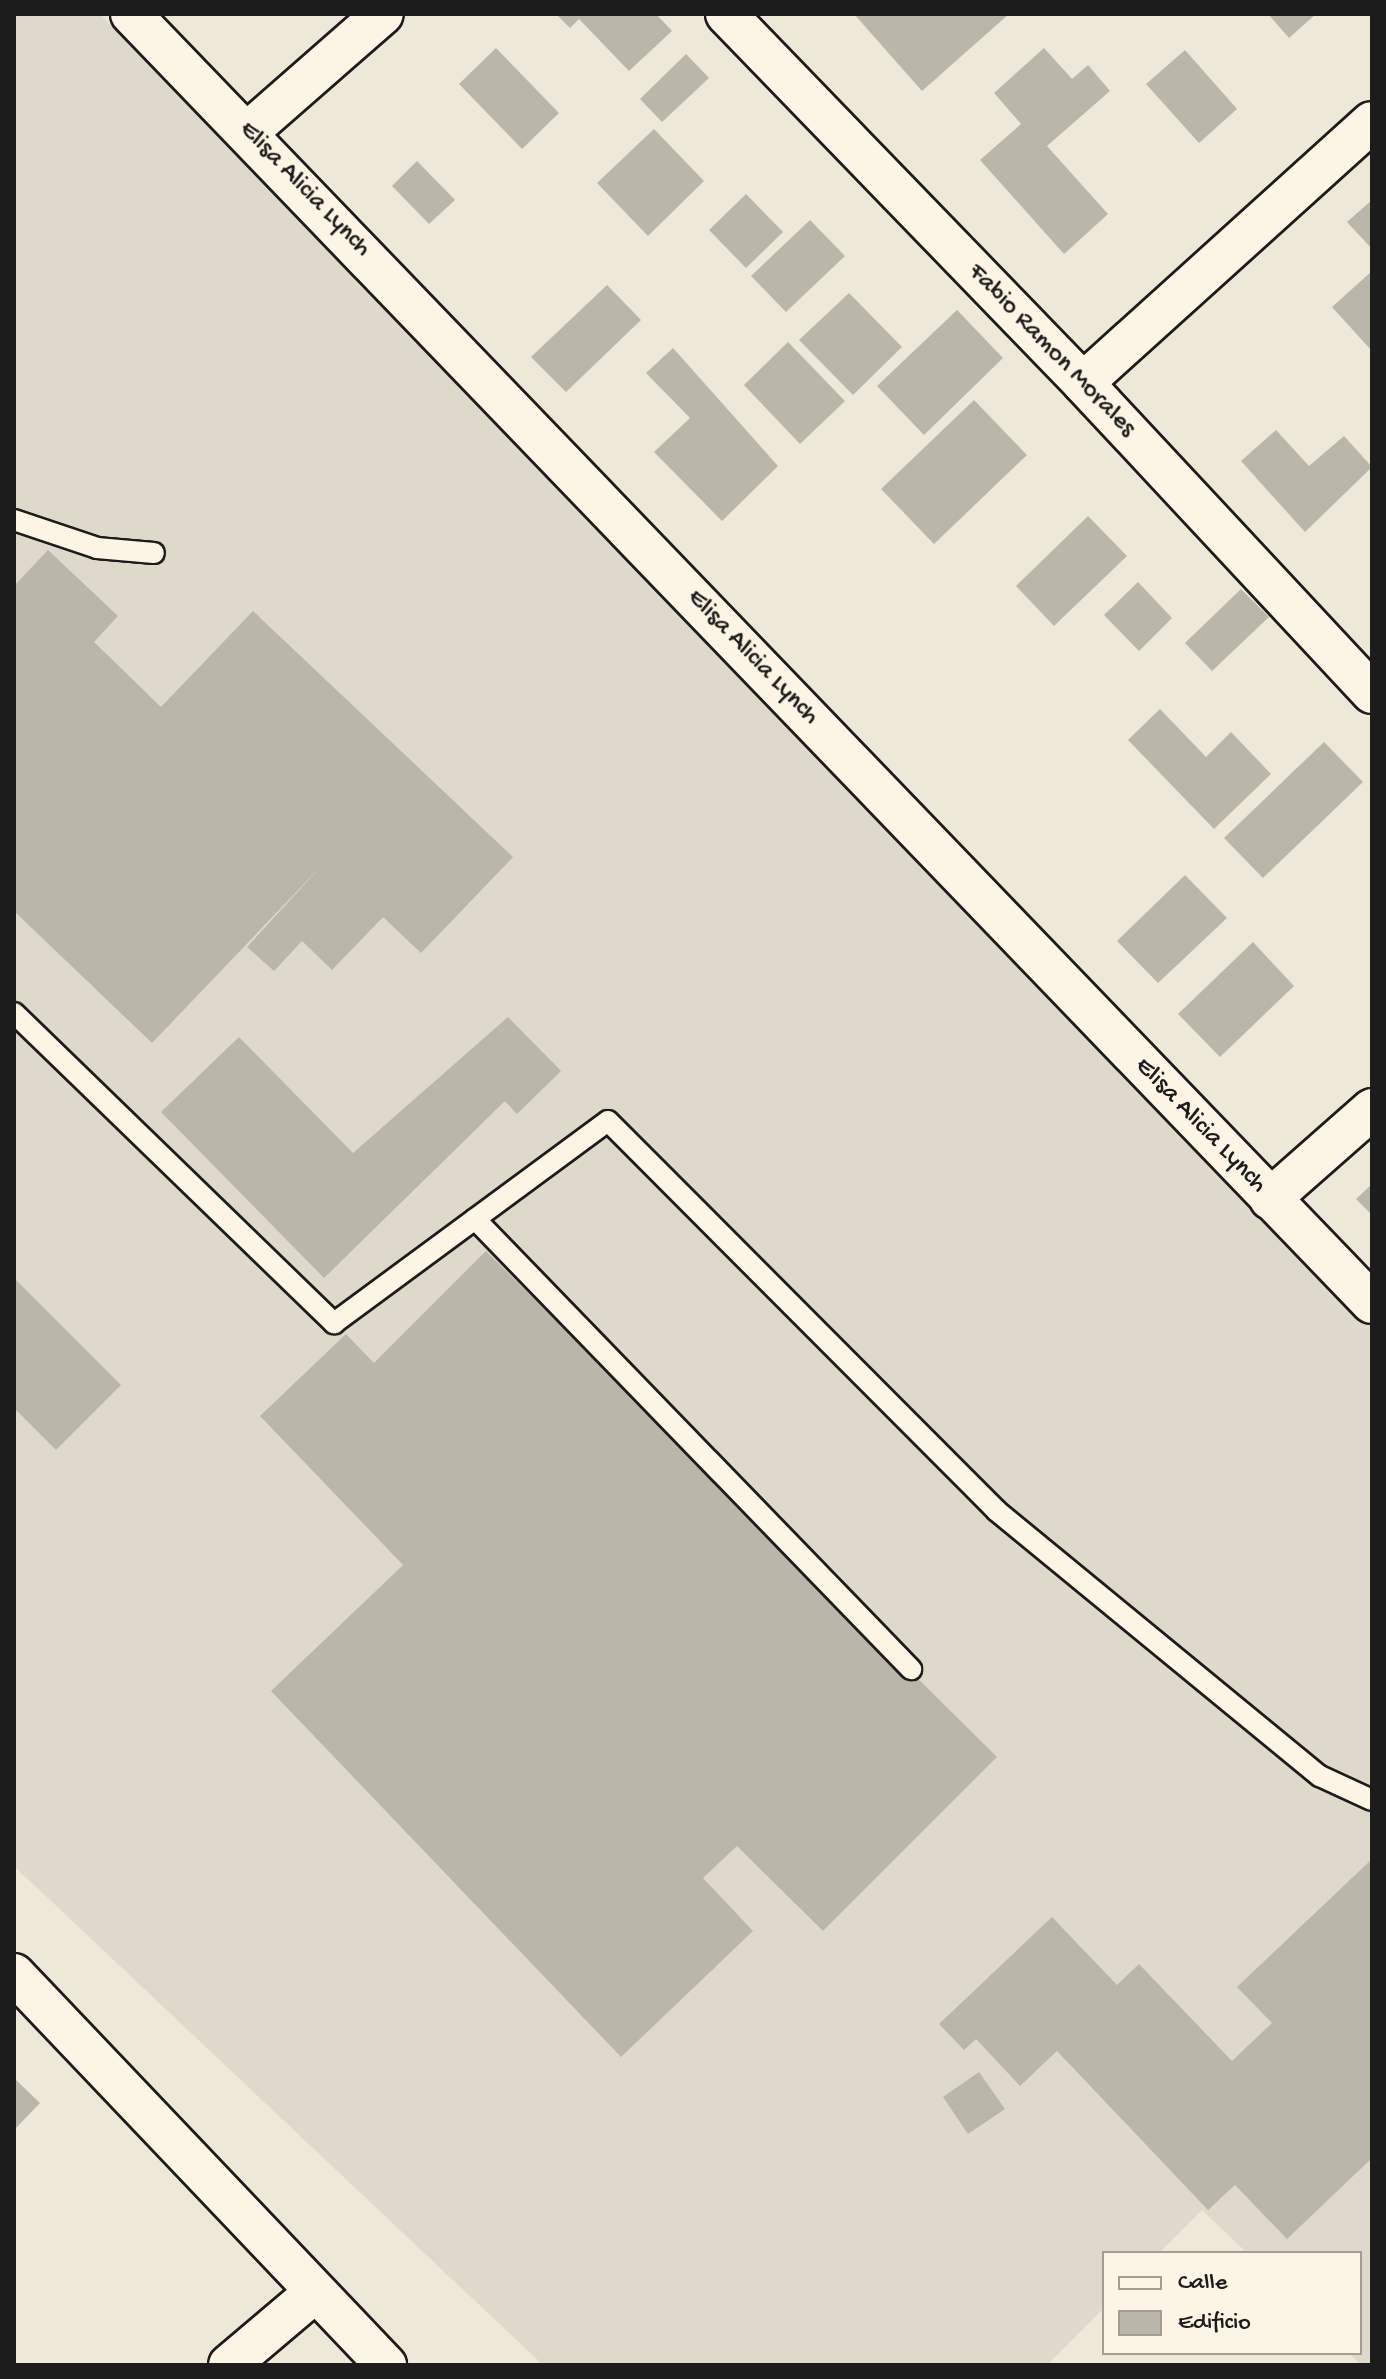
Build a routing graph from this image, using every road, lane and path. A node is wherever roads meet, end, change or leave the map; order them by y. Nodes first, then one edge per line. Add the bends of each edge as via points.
1 (131, 14) edge
2 (383, 14) edge
3 (726, 14) edge
4 (1372, 122) edge
5 (248, 132) junction
6 (1083, 383) junction
7 (14, 520) edge
8 (154, 553) dead end
9 (1372, 693) edge
10 (14, 1013) edge
11 (1372, 1109) edge
12 (1270, 1199) junction
13 (475, 1219) junction
14 (1372, 1303) edge
15 (911, 1669) dead end
16 (1372, 1800) edge
17 (14, 1974) edge
18 (315, 2292) junction
19 (229, 2365) edge
20 (386, 2365) edge

1 - 5 street, Elisa Alicia Lynch
2 - 5 street
3 - 6 street, Fabio Ramon Morales
4 - 6 street
5 - 12 street, Elisa Alicia Lynch
6 - 9 street, Fabio Ramon Morales
7 - 8 lane via 97,548
10 - 13 lane via 334,1323
11 - 12 street
12 - 14 street, Elisa Alicia Lynch
13 - 15 lane
13 - 16 lane via 608,1121 997,1511 1320,1776
17 - 18 street
18 - 19 street
18 - 20 street

